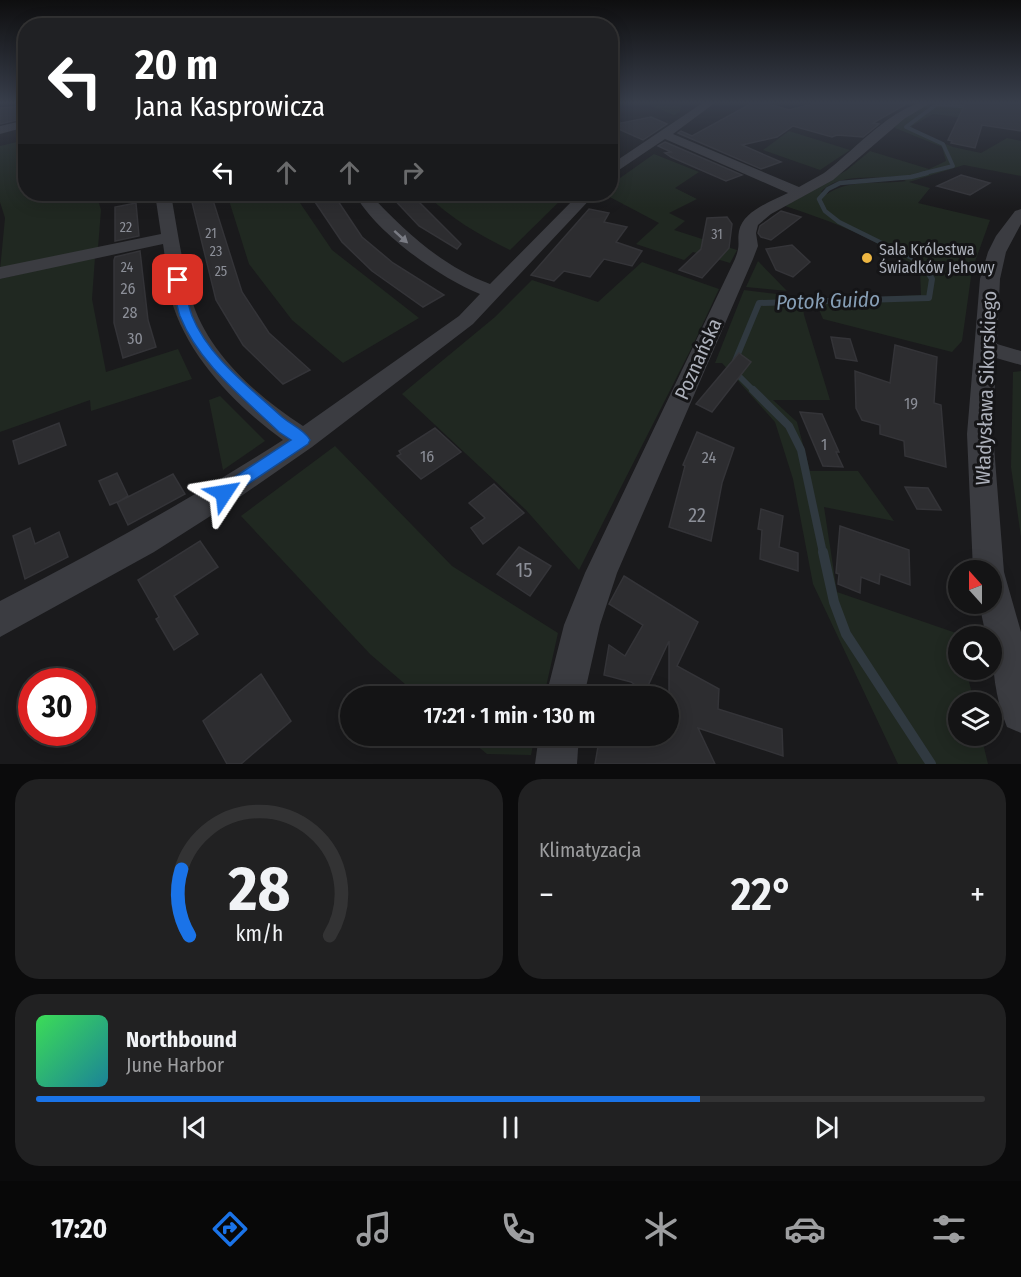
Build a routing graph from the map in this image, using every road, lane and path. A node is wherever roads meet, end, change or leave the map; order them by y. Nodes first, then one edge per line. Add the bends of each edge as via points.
1 (658, 138) edge
2 (672, 138) edge
3 (875, 138) edge
4 (618, 166) edge
5 (799, 192) junction
6 (164, 201) edge
7 (368, 201) edge
8 (580, 201) edge
9 (1021, 214) edge
10 (171, 237) junction
11 (0, 273) edge
12 (493, 292) junction
13 (986, 348) junction
14 (1021, 358) edge
15 (303, 440) junction
16 (988, 560) edge
17 (999, 614) edge
18 (0, 621) edge
19 (567, 686) edge
20 (1021, 713) edge
21 (558, 746) edge
22 (556, 764) edge

1 - 4 street
2 - 5 street
3 - 5 street, Poznańska via 828,177
5 - 19 street, Poznańska via 750,223 747,252 601,573 582,625
6 - 10 street
7 -> 12 street via 400,237 426,257
8 - 12 street
9 - 13 street, Władysława Sikorskiego via 1006,230 995,254
10 - 11 street
10 - 15 street via 181,298 198,338 214,361 245,392
12 - 15 street via 466,320
13 - 14 street
13 - 16 street, Władysława Sikorskiego via 980,434
15 - 18 street via 143,542
17 - 20 street
21 - 22 street

